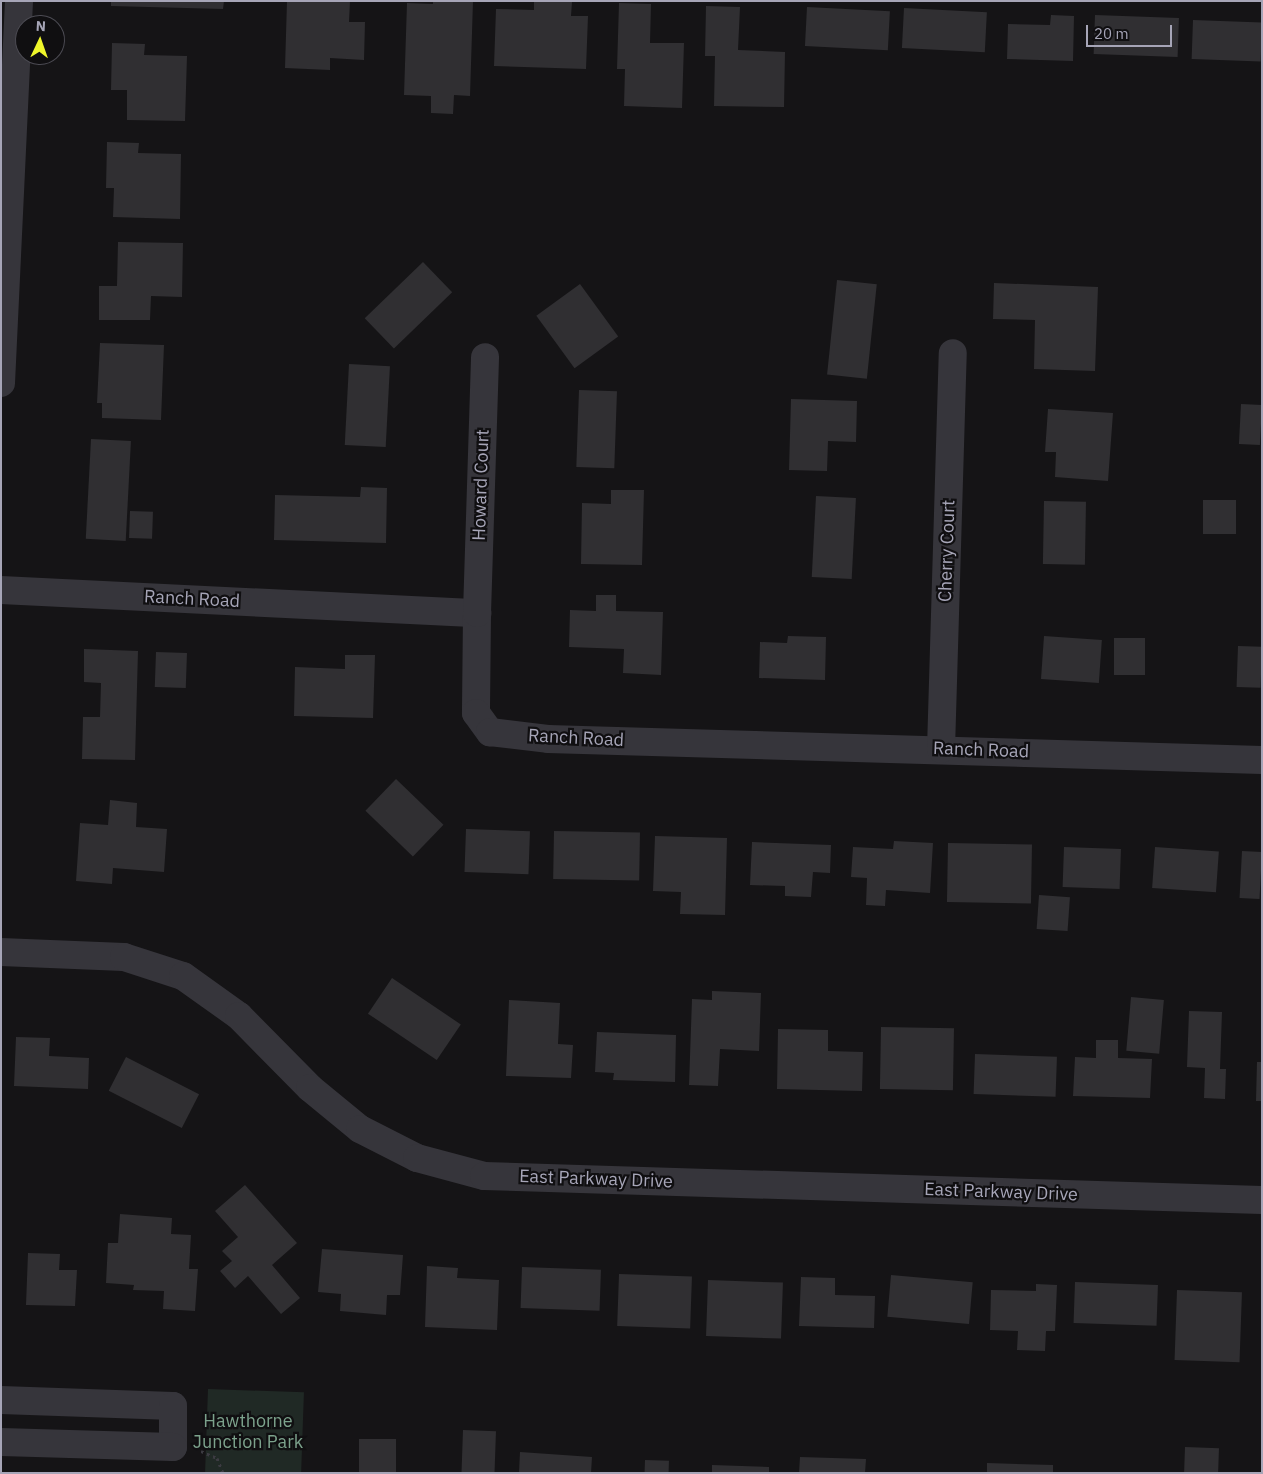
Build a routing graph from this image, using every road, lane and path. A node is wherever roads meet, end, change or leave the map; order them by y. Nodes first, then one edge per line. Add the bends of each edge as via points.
1 (19, 1) edge
2 (9, 41) edge
3 (953, 353) dead end
4 (485, 357) dead end
5 (1, 383) edge
6 (1, 590) edge
7 (477, 612) junction
8 (941, 749) junction
9 (1262, 760) edge
10 (1, 952) edge
11 (1262, 1200) edge
12 (1, 1400) edge
13 (1, 1442) edge

1 - 2 street
2 - 5 street
3 - 8 street, Cherry Court
4 - 7 street, Howard Court
6 - 7 street, Ranch Road
7 - 8 street, Ranch Road via 476,713 490,732 548,739
8 - 9 street, Ranch Road
10 - 11 street, East Parkway Drive via 124,957 183,976 239,1016 310,1088 360,1129 417,1158 484,1176
12 - 13 street via 173,1406 173,1447

